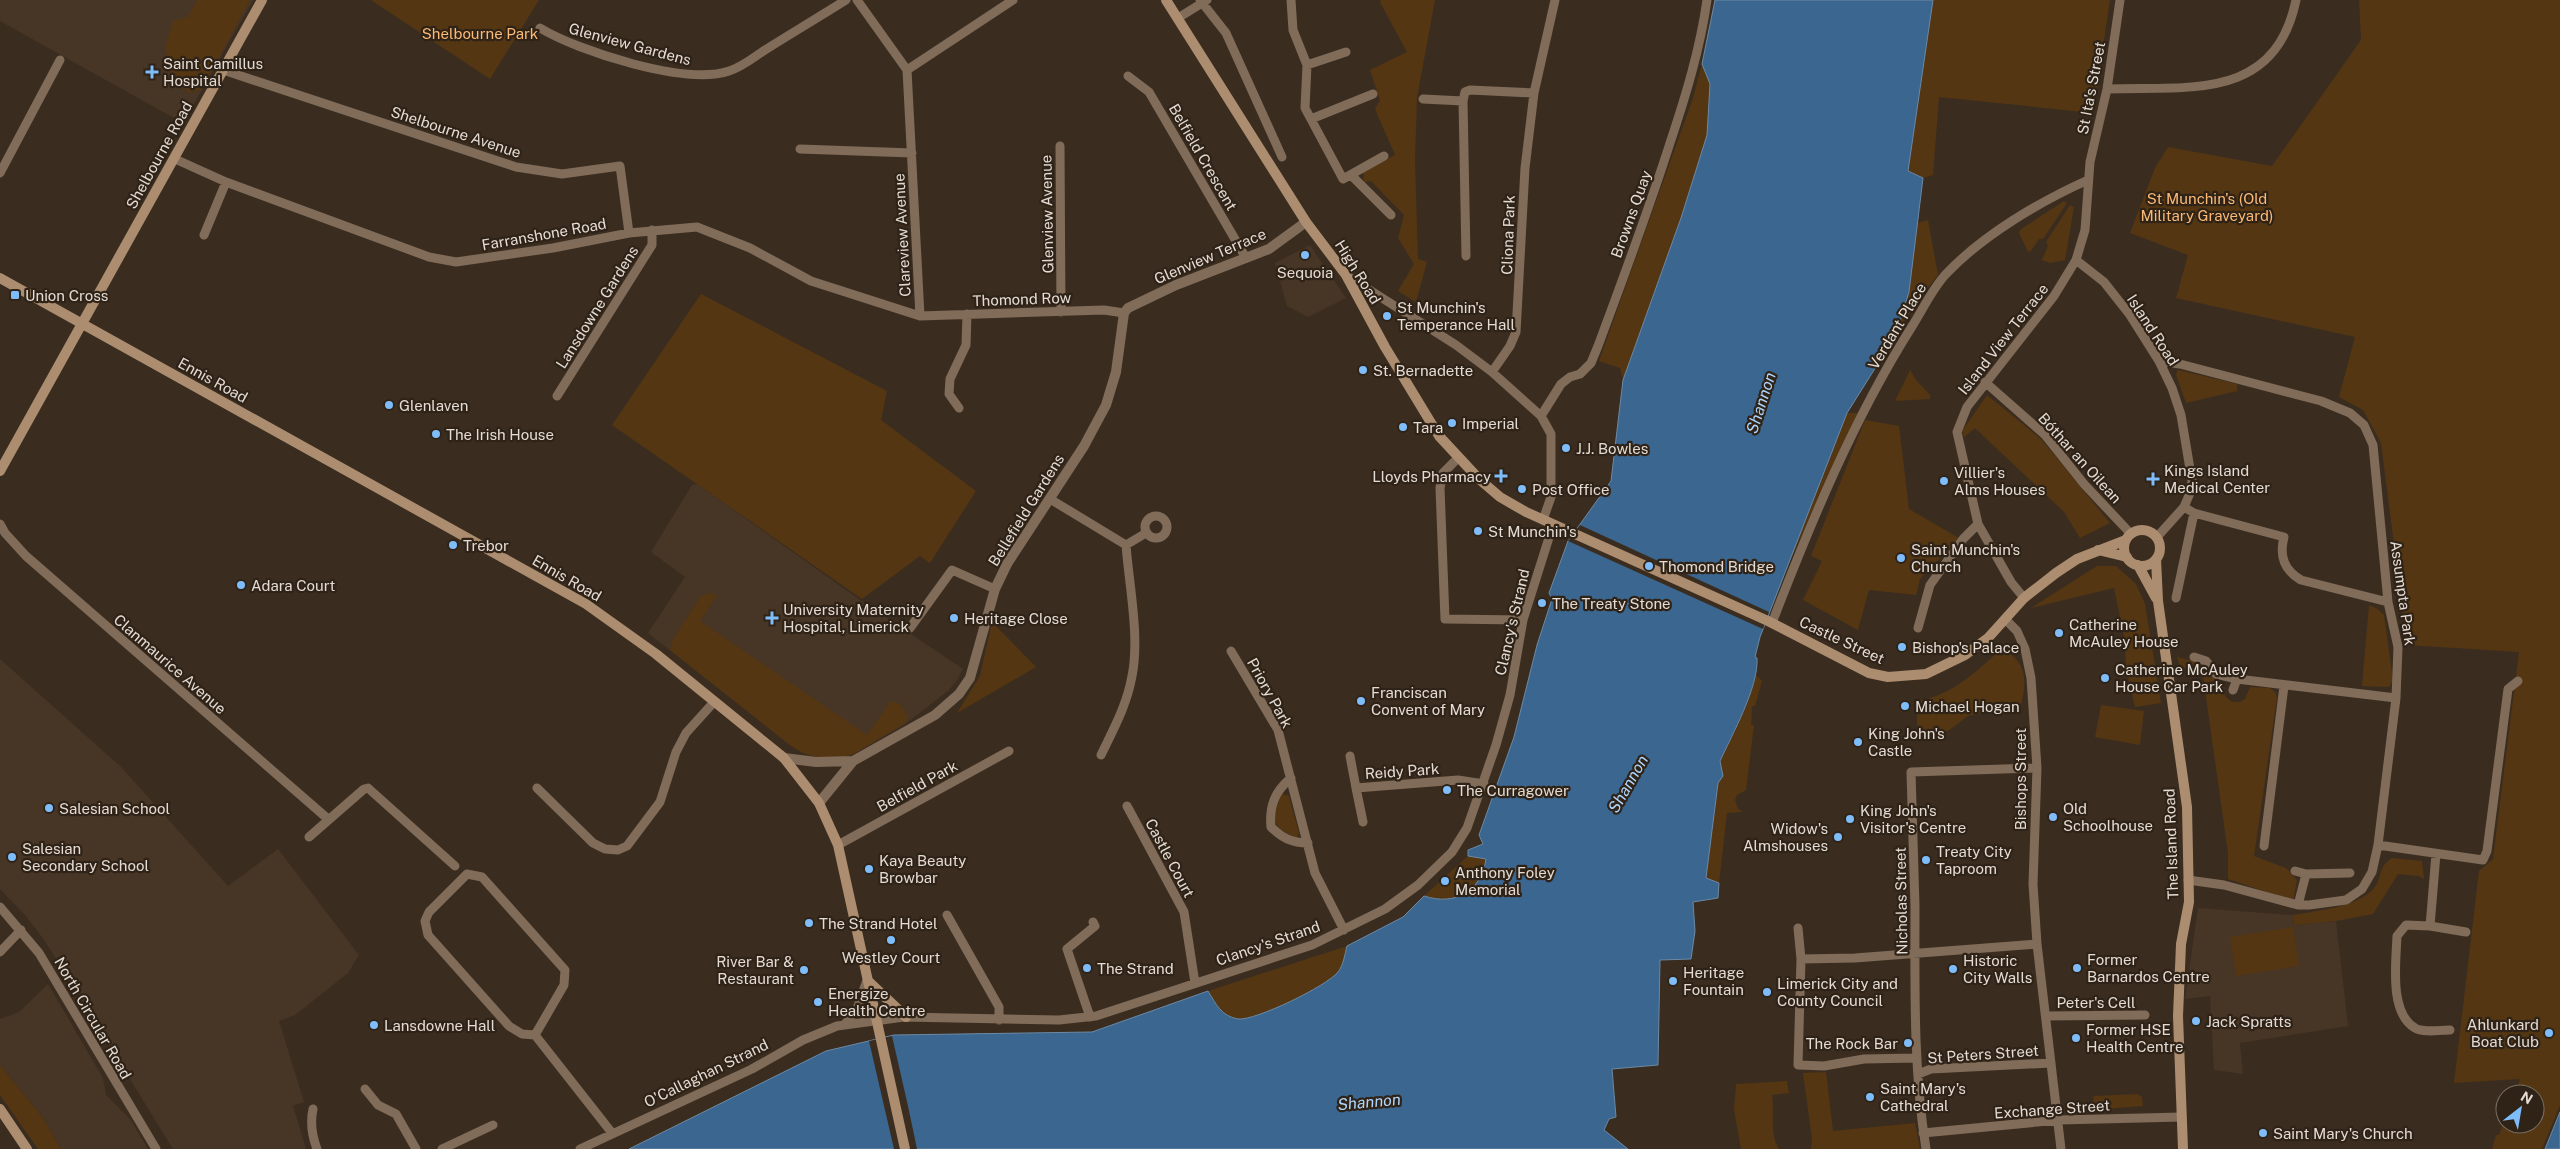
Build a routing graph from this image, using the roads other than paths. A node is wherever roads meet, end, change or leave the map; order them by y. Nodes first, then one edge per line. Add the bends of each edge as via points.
1 (262, 0) edge
2 (846, 0) edge
3 (857, 0) edge
4 (1013, 0) edge
5 (1166, 0) edge
6 (1291, 0) edge
7 (1555, 0) edge
8 (1707, 0) edge
9 (2120, 0) edge
10 (2296, 0) edge
11 (1203, 1) edge
12 (1178, 18) junction
13 (540, 28) dead end
14 (1346, 52) dead end
15 (60, 60) dead end
16 (1307, 65) junction
17 (223, 70) junction
18 (908, 70) junction
19 (1128, 76) dead end
20 (2106, 89) junction
21 (1534, 93) junction
22 (1374, 94) dead end
23 (1423, 99) dead end
24 (1463, 101) junction
25 (1311, 120) junction
26 (1060, 146) dead end
27 (800, 148) dead end
28 (912, 153) junction
29 (1384, 156) dead end
30 (1282, 157) dead end
31 (175, 159) junction
32 (0, 172) edge
33 (1352, 176) junction
34 (2088, 180) junction
35 (226, 182) junction
36 (1390, 215) dead end
37 (1306, 222) junction
38 (652, 230) junction
39 (629, 233) junction
40 (204, 235) dead end
41 (1466, 256) dead end
42 (1246, 258) junction
43 (2076, 260) junction
44 (1346, 275) junction
45 (0, 278) edge
46 (1373, 292) junction
47 (1360, 300) junction
48 (1062, 312) junction
49 (966, 314) junction
50 (1124, 314) junction
51 (920, 316) junction
52 (81, 323) junction
53 (2159, 361) junction
54 (1492, 372) junction
55 (1985, 382) junction
56 (557, 396) dead end
57 (959, 408) dead end
58 (1541, 416) junction
59 (1458, 458) junction
60 (0, 471) edge
61 (1050, 499) junction
62 (2184, 508) junction
63 (2194, 513) junction
64 (1543, 520) junction
65 (0, 524) edge
66 (1978, 524) junction
67 (1553, 525) junction
68 (1146, 533) dead end
69 (2129, 537) junction
70 (2157, 537) junction
71 (1126, 545) junction
72 (2098, 550) junction
73 (2127, 558) junction
74 (2156, 559) junction
75 (2138, 565) junction
76 (996, 589) junction
77 (2024, 598) junction
78 (2176, 598) dead end
79 (2158, 601) junction
80 (2388, 602) junction
81 (1523, 620) junction
82 (2006, 620) junction
83 (1770, 622) junction
84 (910, 628) dead end
85 (1918, 628) dead end
86 (1232, 651) dead end
87 (2194, 657) dead end
88 (2237, 679) junction
89 (2518, 681) dead end
90 (2284, 686) junction
91 (2233, 690) dead end
92 (2396, 698) junction
93 (714, 702) junction
94 (1009, 751) dead end
95 (1101, 755) dead end
96 (1350, 756) dead end
97 (784, 758) junction
98 (854, 762) junction
99 (2037, 768) junction
100 (1291, 778) junction
101 (1484, 784) junction
102 (537, 788) dead end
103 (1356, 788) junction
104 (819, 802) junction
105 (1127, 806) dead end
106 (328, 819) junction
107 (1363, 822) dead end
108 (309, 837) dead end
109 (1308, 843) junction
110 (2378, 845) junction
111 (838, 846) junction
112 (2264, 846) dead end
113 (2436, 854) junction
114 (455, 866) dead end
115 (2295, 871) dead end
116 (2350, 873) dead end
117 (2306, 874) junction
118 (2188, 880) junction
119 (2298, 906) junction
120 (0, 907) edge
121 (947, 915) dead end
122 (1093, 922) dead end
123 (2430, 926) junction
124 (1798, 928) dead end
125 (21, 930) junction
126 (1344, 930) junction
127 (2466, 932) dead end
128 (2037, 944) junction
129 (0, 952) edge
130 (1915, 953) junction
131 (1801, 959) junction
132 (867, 980) junction
133 (1195, 983) junction
134 (2145, 1015) dead end
135 (2047, 1016) junction
136 (906, 1017) junction
137 (1090, 1017) junction
138 (1000, 1020) junction
139 (876, 1021) junction
140 (845, 1024) junction
141 (2450, 1030) dead end
142 (535, 1035) junction
143 (1916, 1058) junction
144 (2051, 1063) junction
145 (1918, 1074) junction
146 (365, 1089) dead end
147 (0, 1109) edge
148 (313, 1109) dead end
149 (2182, 1117) junction
150 (2059, 1120) junction
151 (493, 1125) dead end
152 (612, 1133) junction
153 (1924, 1134) junction
154 (28, 1149) edge
155 (156, 1149) edge
156 (317, 1149) edge
157 (416, 1149) edge
158 (442, 1149) edge
159 (580, 1149) edge
160 (905, 1149) edge
161 (1926, 1149) edge
162 (2061, 1149) edge
163 (2183, 1149) edge

1 - 17 main road, Shelbourne Road
2 - 13 street, Glenview Gardens via 738,68 704,76 674,72 598,52 559,40
3 - 18 street
4 - 18 street
5 - 12 main road, High Road
6 - 16 street via 1293,30
7 - 21 street, Cliona Park
8 - 58 street, Browns Quay via 1691,78 1650,208 1598,346 1580,374 1561,384
9 - 20 street, St Ita's Street
10 - 20 street via 2292,19 2278,49 2257,68 2236,79 2216,85
11 - 12 street
11 - 30 street via 1226,33
12 - 37 main road, High Road
14 - 16 street
15 - 32 street
16 - 25 street via 1305,108
17 - 31 main road, Shelbourne Road
17 - 39 street, Shelbourne Avenue via 516,167 562,174 620,166
18 - 28 street
19 - 42 street, Belfield Crescent via 1149,92
20 - 34 street, St Ita's Street
21 - 24 street via 1470,90 1465,92
21 - 54 street, Cliona Park via 1525,168 1516,332
22 - 25 street
23 - 24 street
24 - 41 street
25 - 33 street via 1343,179
26 - 48 street, Glenview Avenue
27 - 28 street
28 - 51 street, Clareview Avenue
29 - 33 street
31 - 35 street, Farranshone Road
31 - 52 main road, Shelbourne Road
33 - 36 street
34 - 43 street via 2085,230
34 - 83 street, Verdant Place via 2050,197 1978,245 1945,275 1868,403 1832,477
35 - 39 street, Farranshone Road via 429,258 456,262
35 - 40 street
37 - 42 street, Glenview Terrace via 1269,249
37 - 44 main road, High Road
38 - 39 street, Farranshone Road
38 - 51 street, Farranshone Road via 697,227 750,248 811,280
38 - 56 street, Lansdowne Gardens via 652,245
42 - 50 street, Glenview Terrace via 1176,285 1128,308
43 - 53 street, Island Road via 2104,282
43 - 55 street, Island View Terrace via 2054,296
44 - 46 street
44 - 47 main road, High Road
45 - 52 main road, Ennis Road
46 - 47 street
46 - 54 street
47 - 59 main road, High Road via 1439,436
48 - 49 street, Thomond Row
48 - 50 street, Thomond Row via 1104,310
49 - 51 street, Thomond Row
49 - 57 street via 966,344 949,387 949,394
50 - 61 street, Bellefield Gardens via 1116,372 1106,405
52 - 60 main road, Shelbourne Road
52 - 93 main road, Ennis Road via 586,604 656,654
53 - 62 street, Island Road via 2181,415 2192,481
53 - 80 street, Assumpta Park via 2320,401 2350,413 2364,425 2373,445
54 - 58 street
55 - 66 street, Island View Terrace via 1967,407 1957,432
55 - 69 street, Bóthar an Oilean via 2045,435
58 - 64 street via 1551,434 1551,498
59 - 64 main road, High Road via 1500,497
59 - 81 street via 1443,473 1440,488 1445,618
61 - 71 street
61 - 76 street, Bellefield Gardens via 1007,564
62 - 63 street
62 - 70 street, Island Road
63 - 78 street
63 - 80 street via 2284,537 2281,549 2284,564 2301,580
64 - 67 main road, High Road
65 - 106 street, Clanmaurice Avenue via 26,556
66 - 77 street, Island View Terrace via 2011,582
66 - 85 street via 1963,539 1930,585
67 - 81 street, Clancy's Strand
67 - 83 main road, High Road
68 - 71 street
69 - 70 main road via 2142,530
69 - 72 main road, Castle Street
69 - 73 main road via 2125,546
70 - 74 main road via 2160,548
71 - 95 street via 1134,635 1133,675 1123,708
72 - 73 main road
72 - 77 main road, Castle Street via 2063,568
73 - 75 main road
74 - 75 main road via 2148,565
74 - 79 main road, The Island Road
75 - 79 main road
76 - 84 street via 952,570
76 - 98 street, Bellefield Gardens via 977,659 959,694 935,715
77 - 82 main road, Castle Street
79 - 118 main road, The Island Road via 2187,806
80 - 92 street, Assumpta Park via 2398,647
81 - 101 street, Clancy's Strand via 1506,710
82 - 83 main road, Castle Street via 1965,655 1944,666 1926,674 1888,678 1869,673
82 - 99 street, Bishops Street via 2017,631 2025,649 2031,678
86 - 100 street, Priory Park via 1278,730
87 - 88 street via 2206,660 2216,674
88 - 90 street
88 - 91 street
89 - 113 street via 2508,690 2483,860
90 - 92 street
90 - 112 street
92 - 110 street, Assumpta Park
93 - 97 main road, Ennis Road
93 - 102 street via 686,733 676,752 660,802 628,846 618,850 605,849 593,843
94 - 111 street, Belfield Park
96 - 103 street, Reidy Park
97 - 98 street
97 - 104 main road, Ennis Road
98 - 104 street, Bellefield Gardens
99 - 128 street, Bishops Street via 2032,871
99 - 130 street, Nicholas Street via 1911,772
100 - 109 street, Priory Park
100 - 109 street via 1280,786 1270,810 1271,827 1281,837 1296,843
101 - 103 street, Reidy Park via 1458,780
101 - 126 street, Clancy's Strand via 1467,828 1452,852 1418,885 1385,909
103 - 107 street
104 - 111 main road, Ennis Road
105 - 133 street, Castle Court via 1184,912
106 - 108 street
106 - 114 street via 368,788
109 - 126 street, Priory Park via 1315,872
110 - 113 street
110 - 119 street, Assumpta Park via 2372,872 2362,889 2346,900
111 - 132 main road, Ennis Road
113 - 123 street
115 - 117 street
116 - 117 street
117 - 119 street
118 - 119 street, Assumpta Park via 2224,885
118 - 149 main road, The Island Road via 2189,902 2181,944 2178,1016
120 - 125 street, North Circular Road
121 - 138 street via 999,1008
122 - 137 street via 1095,926 1088,933 1065,945
123 - 127 street
123 - 141 street via 2406,925 2400,930 2395,984 2403,1019 2416,1030
124 - 131 street
125 - 129 street
125 - 155 street, North Circular Road via 39,953
126 - 133 street, Clancy's Strand via 1312,945
128 - 130 street
128 - 135 street, Bishops Street
130 - 131 street
130 - 143 street, Nicholas Street
131 - 143 street via 1798,1065 1824,1066 1864,1059
132 - 136 main road
132 - 139 main road, Ennis Road
132 - 140 street via 857,1009
133 - 137 street, Clancy's Strand
134 - 135 street, Peter's Cell
135 - 144 street, Bishops Street
136 - 138 street, Clancy's Strand
136 - 139 street, Clancy's Strand
137 - 138 street, Clancy's Strand
139 - 140 street, O'Callaghan Strand via 851,1026
139 - 160 main road, Ennis Road
140 - 152 street, O'Callaghan Strand via 803,1040 752,1069
142 - 142 street via 522,1034 509,1026 428,935 425,921 428,912 467,874 482,878 565,970 564,985
142 - 152 street
143 - 145 street, Nicholas Street
144 - 145 street, St Peters Street via 1931,1070
144 - 150 street
145 - 153 street, Nicholas Street
146 - 157 street via 378,1105 396,1114
147 - 154 main road
148 - 156 street via 313,1138
149 - 150 street, Exchange Street
149 - 163 main road, The Island Road
150 - 153 street, Exchange Street
150 - 162 street
151 - 158 street
152 - 159 street, O'Callaghan Strand
153 - 161 street, Nicholas Street

